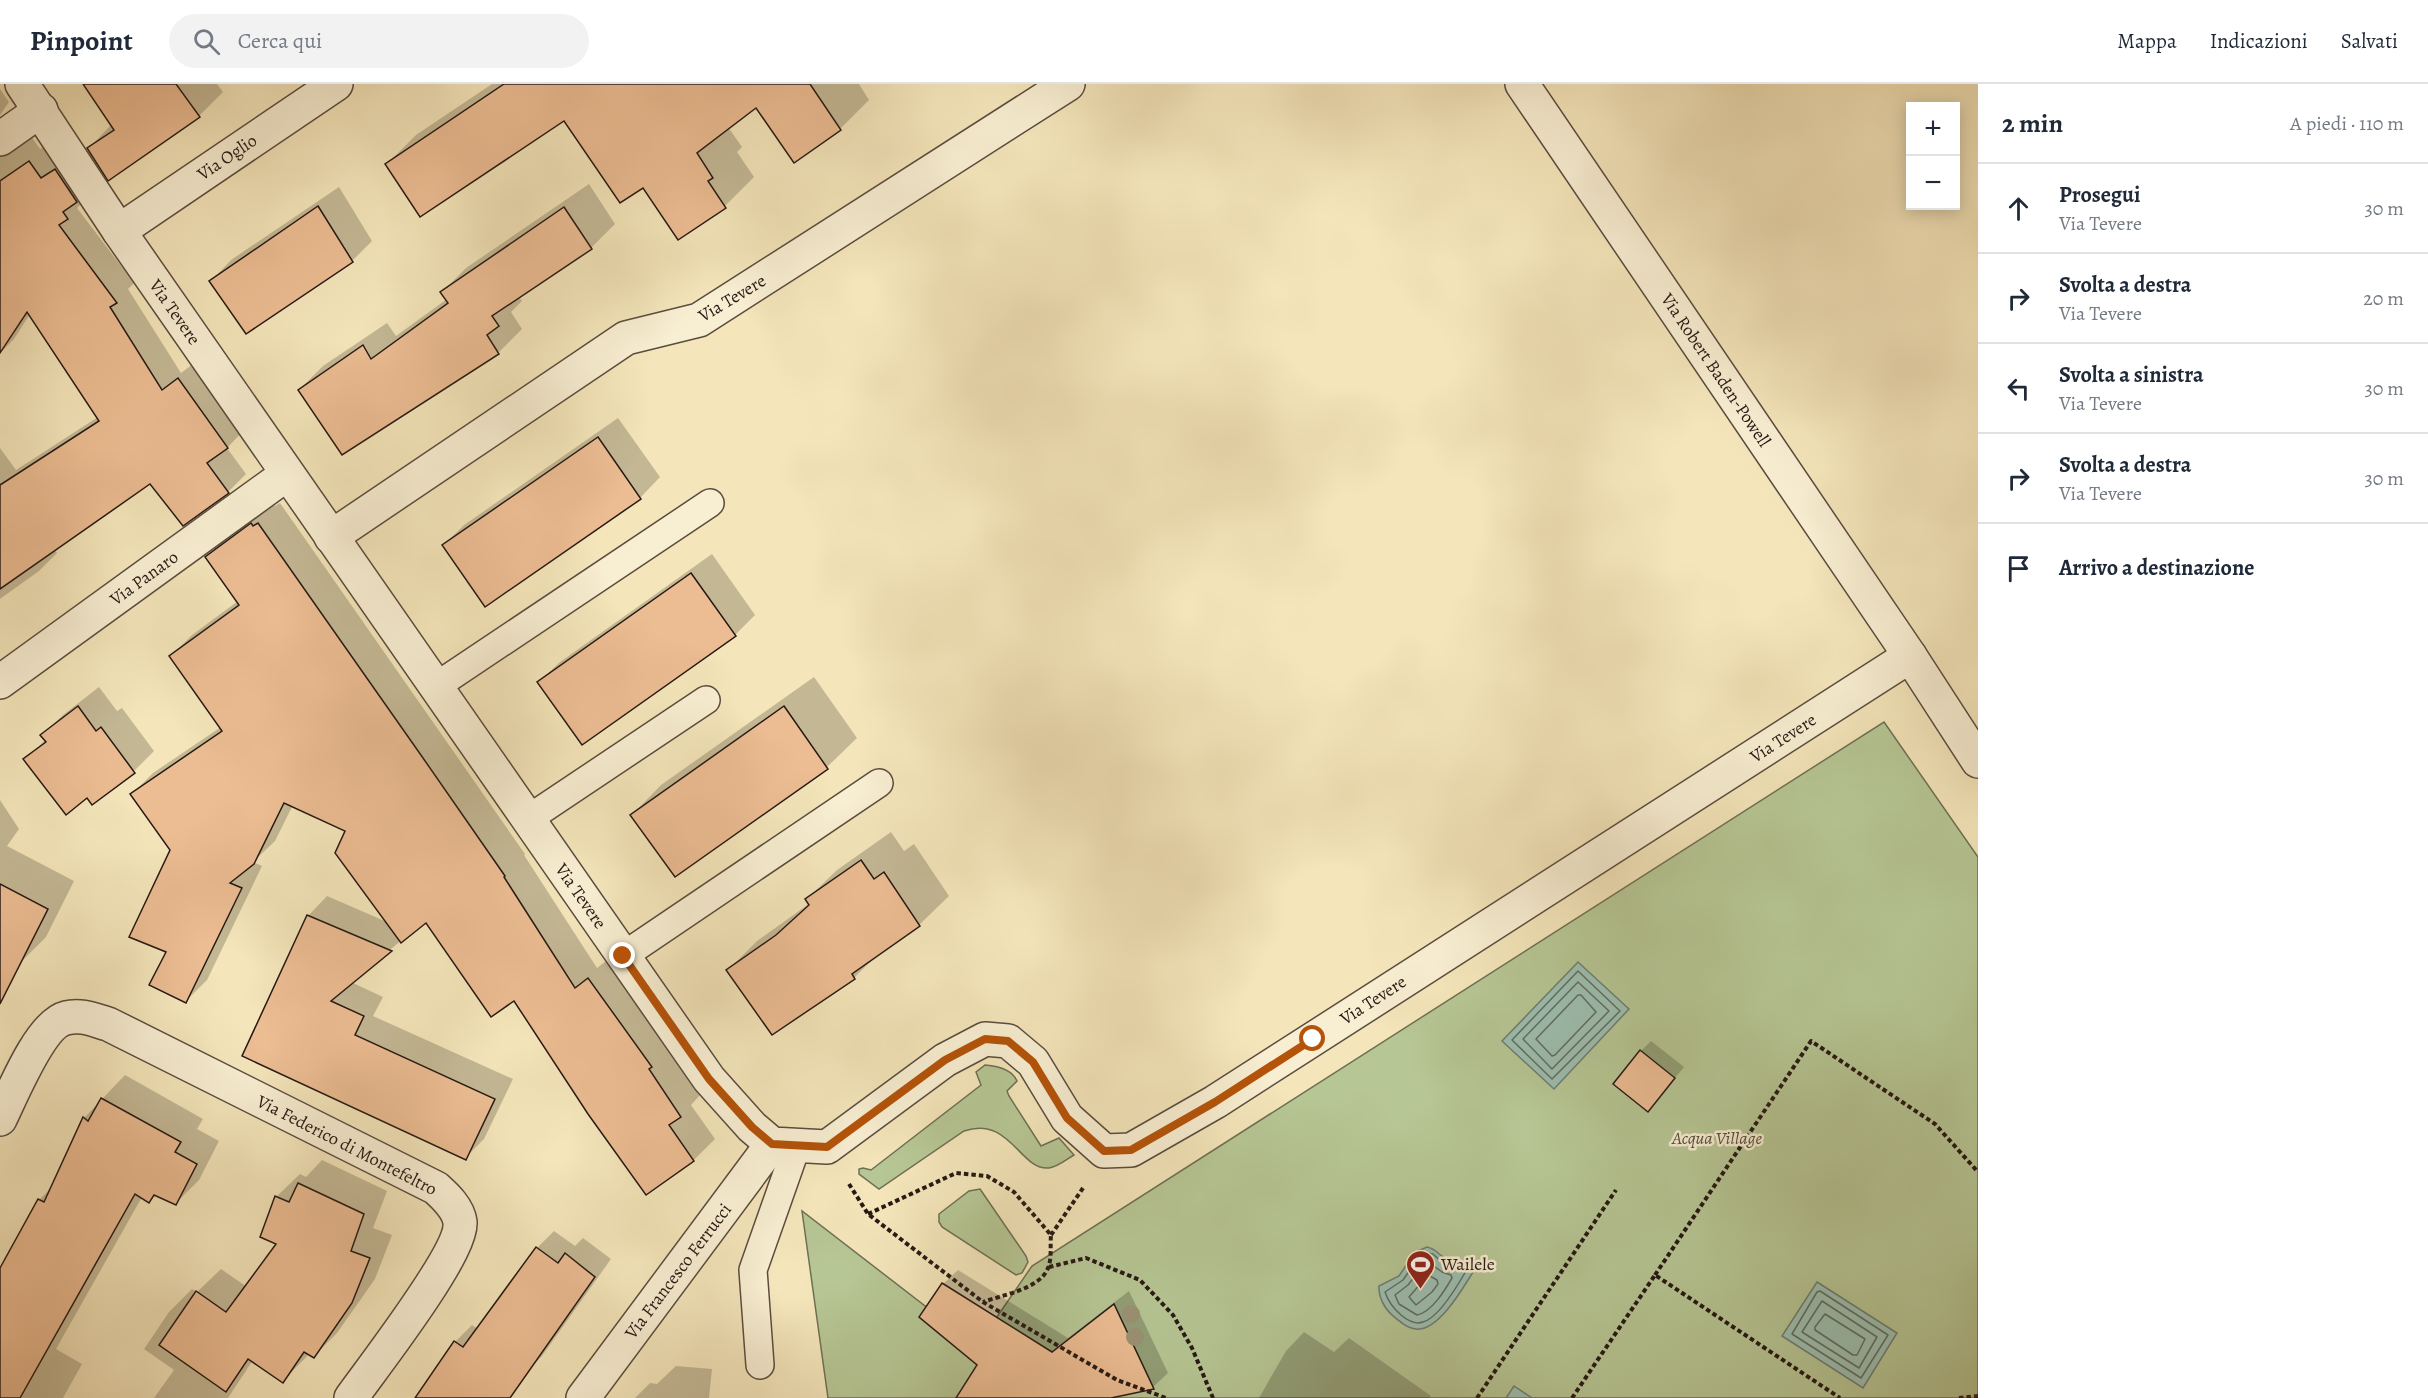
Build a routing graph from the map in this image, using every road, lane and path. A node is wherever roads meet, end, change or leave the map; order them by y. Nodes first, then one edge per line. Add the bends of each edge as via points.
1 (336, 84) edge
2 (1068, 84) edge
3 (1522, 84) edge
4 (32, 97) edge
5 (0, 139) edge
6 (119, 231) junction
7 (287, 474) junction
8 (710, 503) dead end
9 (331, 537) junction
10 (1910, 656) junction
11 (0, 682) edge
12 (435, 687) junction
13 (706, 700) dead end
14 (1978, 761) edge
15 (879, 783) dead end
16 (528, 819) junction
17 (623, 956) junction
18 (0, 1119) edge
19 (799, 1145) junction
20 (1104, 1151) junction
21 (1978, 1172) edge
22 (1616, 1190) dead end
23 (868, 1214) junction
24 (1051, 1235) junction
25 (1049, 1267) junction
26 (1655, 1275) junction
27 (983, 1302) junction
28 (760, 1365) dead end
29 (1978, 1396) edge
30 (351, 1398) edge
31 (584, 1398) edge
32 (1166, 1398) edge
33 (1213, 1398) edge
34 (1477, 1398) edge
35 (1572, 1398) edge
36 (1839, 1398) edge
37 (1959, 1398) edge

1 - 6 street, Via Oglio
2 - 9 street, Via Tevere via 699,320 626,338
3 - 10 street, Via Robert Baden-Powell
4 - 5 street
4 - 6 street, Via Tevere
6 - 7 street, Via Tevere
7 - 9 street, Via Tevere
7 - 11 street, Via Panaro
8 - 12 lane
9 - 12 street, Via Tevere
10 - 14 street
10 - 20 street, Via Tevere via 1215,1102 1131,1150
12 - 16 street, Via Tevere
13 - 16 lane
15 - 17 lane
16 - 17 street, Via Tevere
17 - 19 street, Via Tevere via 709,1079 752,1127
18 - 30 street, Via Federico di Montefeltro via 48,1031 64,1018 85,1017 108,1024 436,1188 452,1204 460,1221 457,1241
19 - 20 street via 985,1039 1008,1041 1033,1062 1067,1118
19 - 23 path
19 - 28 lane via 753,1270
19 - 31 street, Via Francesco Ferrucci
20 - 24 path
21 - 26 path via 1935,1124 1811,1041
22 - 34 path
23 - 24 path via 956,1173 987,1176 1014,1192
23 - 27 path
24 - 25 path
25 - 27 path via 1042,1278
25 - 33 path via 1086,1258 1140,1280 1173,1314
26 - 35 path
26 - 36 path
27 - 32 path via 1117,1380
29 - 37 path

